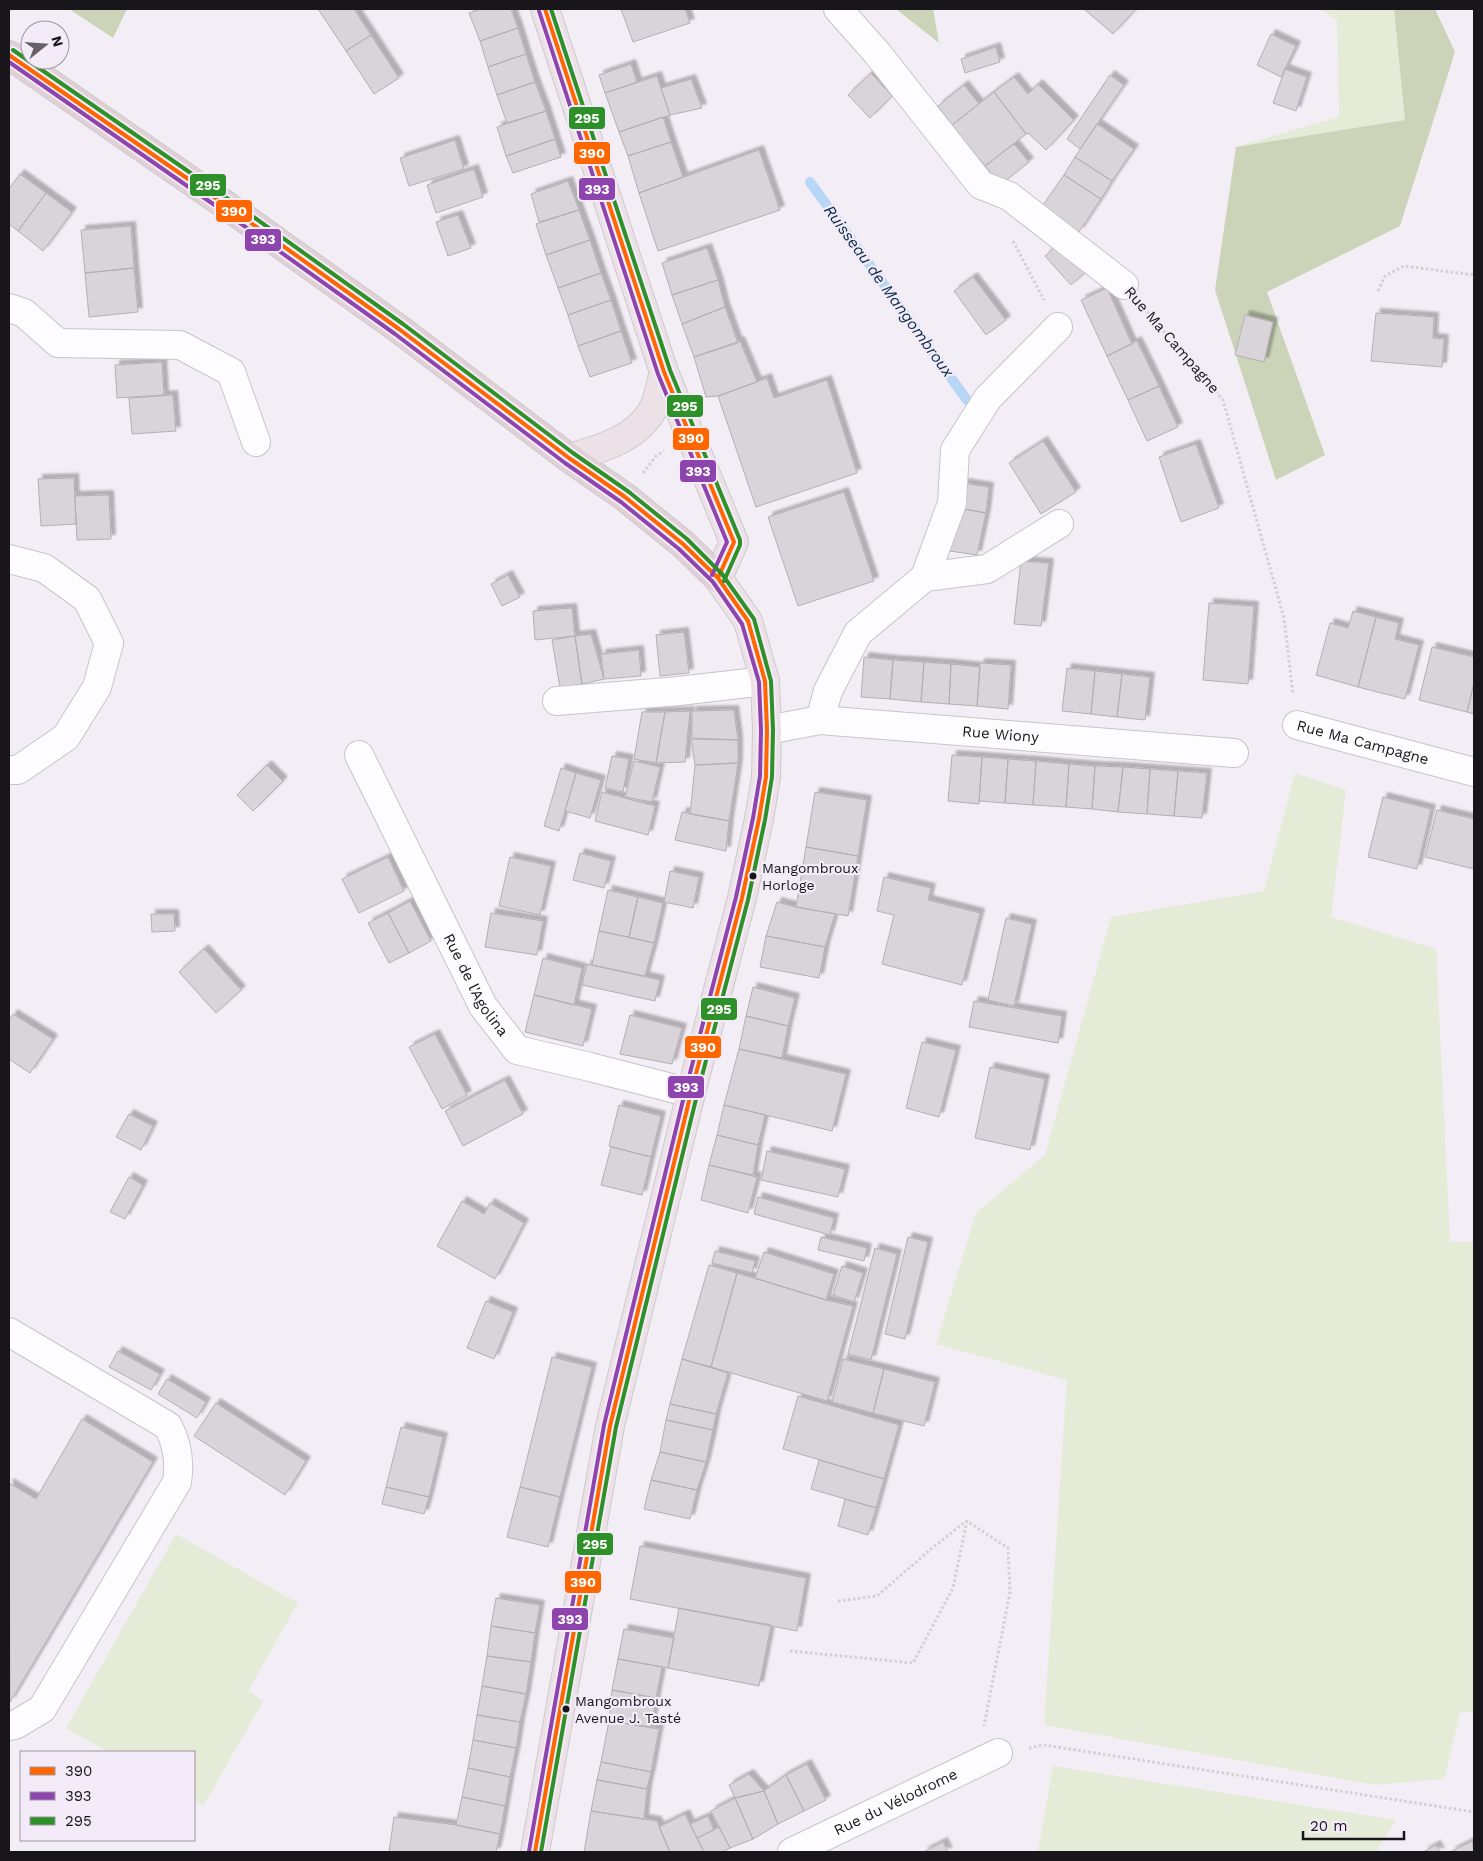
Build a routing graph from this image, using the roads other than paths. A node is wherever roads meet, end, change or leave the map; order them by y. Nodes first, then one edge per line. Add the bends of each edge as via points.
1 (545, 9) edge
2 (838, 9) edge
3 (9, 55) edge
4 (1124, 285) road end
5 (9, 308) edge
6 (1058, 327) road end
7 (664, 372) junction
8 (256, 442) dead end
9 (569, 458) junction
10 (1059, 524) dead end
11 (9, 559) edge
12 (925, 577) junction
13 (718, 578) junction
14 (766, 681) junction
15 (557, 702) dead end
16 (820, 720) junction
17 (1297, 725) road end
18 (767, 730) junction
19 (1234, 754) dead end
20 (359, 755) dead end
21 (9, 770) edge
22 (1474, 772) edge
23 (691, 1093) junction
24 (9, 1332) edge
25 (9, 1726) edge
26 (987, 1758) road end
27 (535, 1852) edge
28 (792, 1852) edge

1 - 7 main road
2 - 4 street, Rue Ma Campagne via 982,186 1010,196
3 - 9 highway via 399,329
5 - 8 street via 24,313 58,343 180,344 231,372
6 - 12 street via 988,398 955,450 952,503
7 - 9 main road via 655,405 641,424 613,443
7 - 13 main road via 734,542
9 - 13 highway via 625,497 683,544
10 - 12 street via 987,569
11 - 21 street via 44,568 87,599 108,643 97,687 66,737 18,770
12 - 16 street via 858,633 828,691
13 - 14 main road via 748,622
14 - 15 street
14 - 18 main road
16 - 18 street, Rue Wiony
16 - 19 street, Rue Wiony
17 - 22 street, Rue Ma Campagne
18 - 23 main road via 766,778 755,837
20 - 23 street, Rue de l'Agolina via 483,1006 517,1050
23 - 27 main road via 610,1426
24 - 25 street via 168,1426 173,1435 179,1469 177,1482 42,1709
26 - 28 street, Rue du Vélodrome

